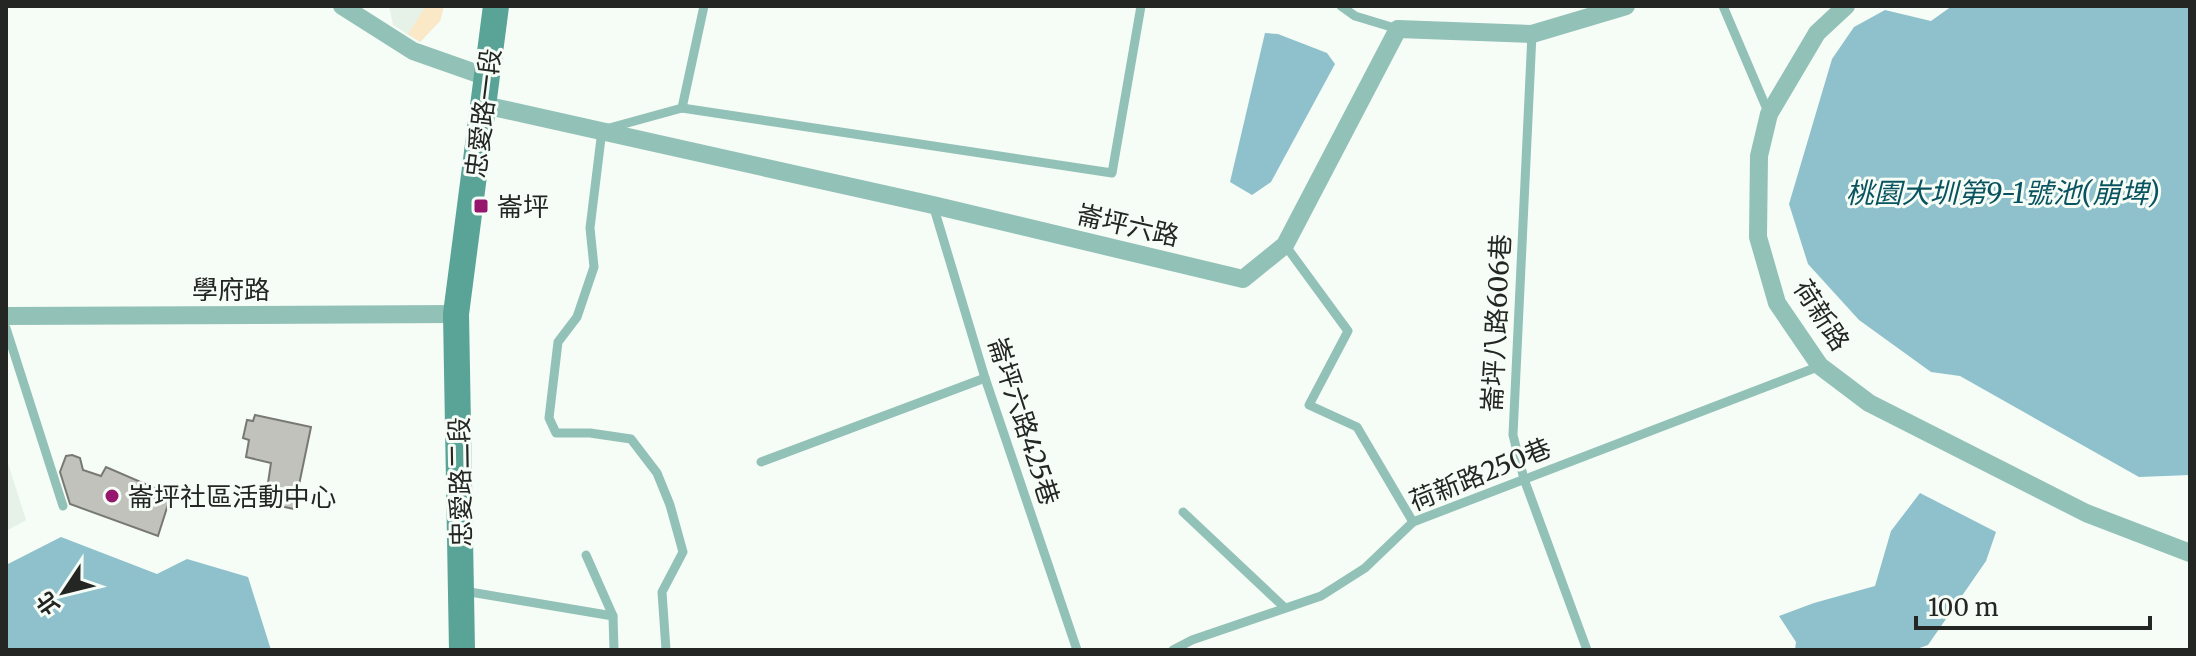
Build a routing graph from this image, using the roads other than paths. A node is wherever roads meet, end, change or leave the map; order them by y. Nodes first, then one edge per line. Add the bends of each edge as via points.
1 (342, 6) edge
2 (496, 6) edge
3 (704, 6) edge
4 (1141, 6) edge
5 (1341, 6) edge
6 (1626, 6) edge
7 (1723, 6) edge
8 (1846, 6) edge
9 (1398, 29) junction
10 (1532, 34) junction
11 (487, 77) junction
12 (484, 105) junction
13 (682, 108) junction
14 (1769, 114) junction
15 (602, 130) junction
16 (933, 205) junction
17 (1285, 245) junction
18 (456, 314) junction
19 (6, 316) edge
20 (6, 328) edge
21 (1820, 366) junction
22 (985, 378) junction
23 (761, 462) dead end
24 (1524, 479) junction
25 (63, 506) dead end
26 (1183, 512) dead end
27 (1413, 522) junction
28 (2190, 553) edge
29 (586, 555) dead end
30 (462, 591) junction
31 (1285, 608) junction
32 (613, 616) junction
33 (462, 650) edge
34 (614, 650) edge
35 (666, 650) edge
36 (1077, 650) edge
37 (1173, 650) edge
38 (1587, 650) edge

1 - 11 street via 413,51
2 - 11 main road, 忠愛路一段
3 - 13 lane
4 - 13 lane via 1112,173
5 - 9 lane via 1355,16
6 - 10 street
7 - 14 lane
8 - 14 street, 荷新路 via 1817,33
9 - 10 street
9 - 17 street, 崙坪六路
10 - 24 lane, 崙坪八路606巷 via 1513,435
11 - 12 main road, 忠愛路一段
12 - 15 street, 崙坪六路
12 - 18 main road, 忠愛路一段
13 - 15 lane
14 - 21 street, 荷新路 via 1759,156 1758,237 1777,303
15 - 16 street, 崙坪六路
15 - 35 lane via 590,228 594,267 577,317 558,342 549,418 556,433 631,439 657,473 683,552 662,592
16 - 17 street, 崙坪六路 via 1243,279
16 - 22 lane, 崙坪六路425巷
17 - 27 lane via 1348,331 1309,405 1357,427
18 - 19 street, 學府路
18 - 30 main road, 忠愛路二段
20 - 25 lane
21 - 24 lane, 荷新路250巷
21 - 28 street, 荷新路 via 1869,403 2073,506
22 - 23 lane
22 - 36 lane, 崙坪六路425巷
24 - 27 lane, 荷新路250巷
24 - 38 lane, 崙坪八路606巷
26 - 31 lane
27 - 31 lane, 荷新路250巷 via 1365,568 1321,596
29 - 32 lane
30 - 32 lane
30 - 33 main road, 忠愛路二段
31 - 37 lane, 荷新路250巷
32 - 34 lane

